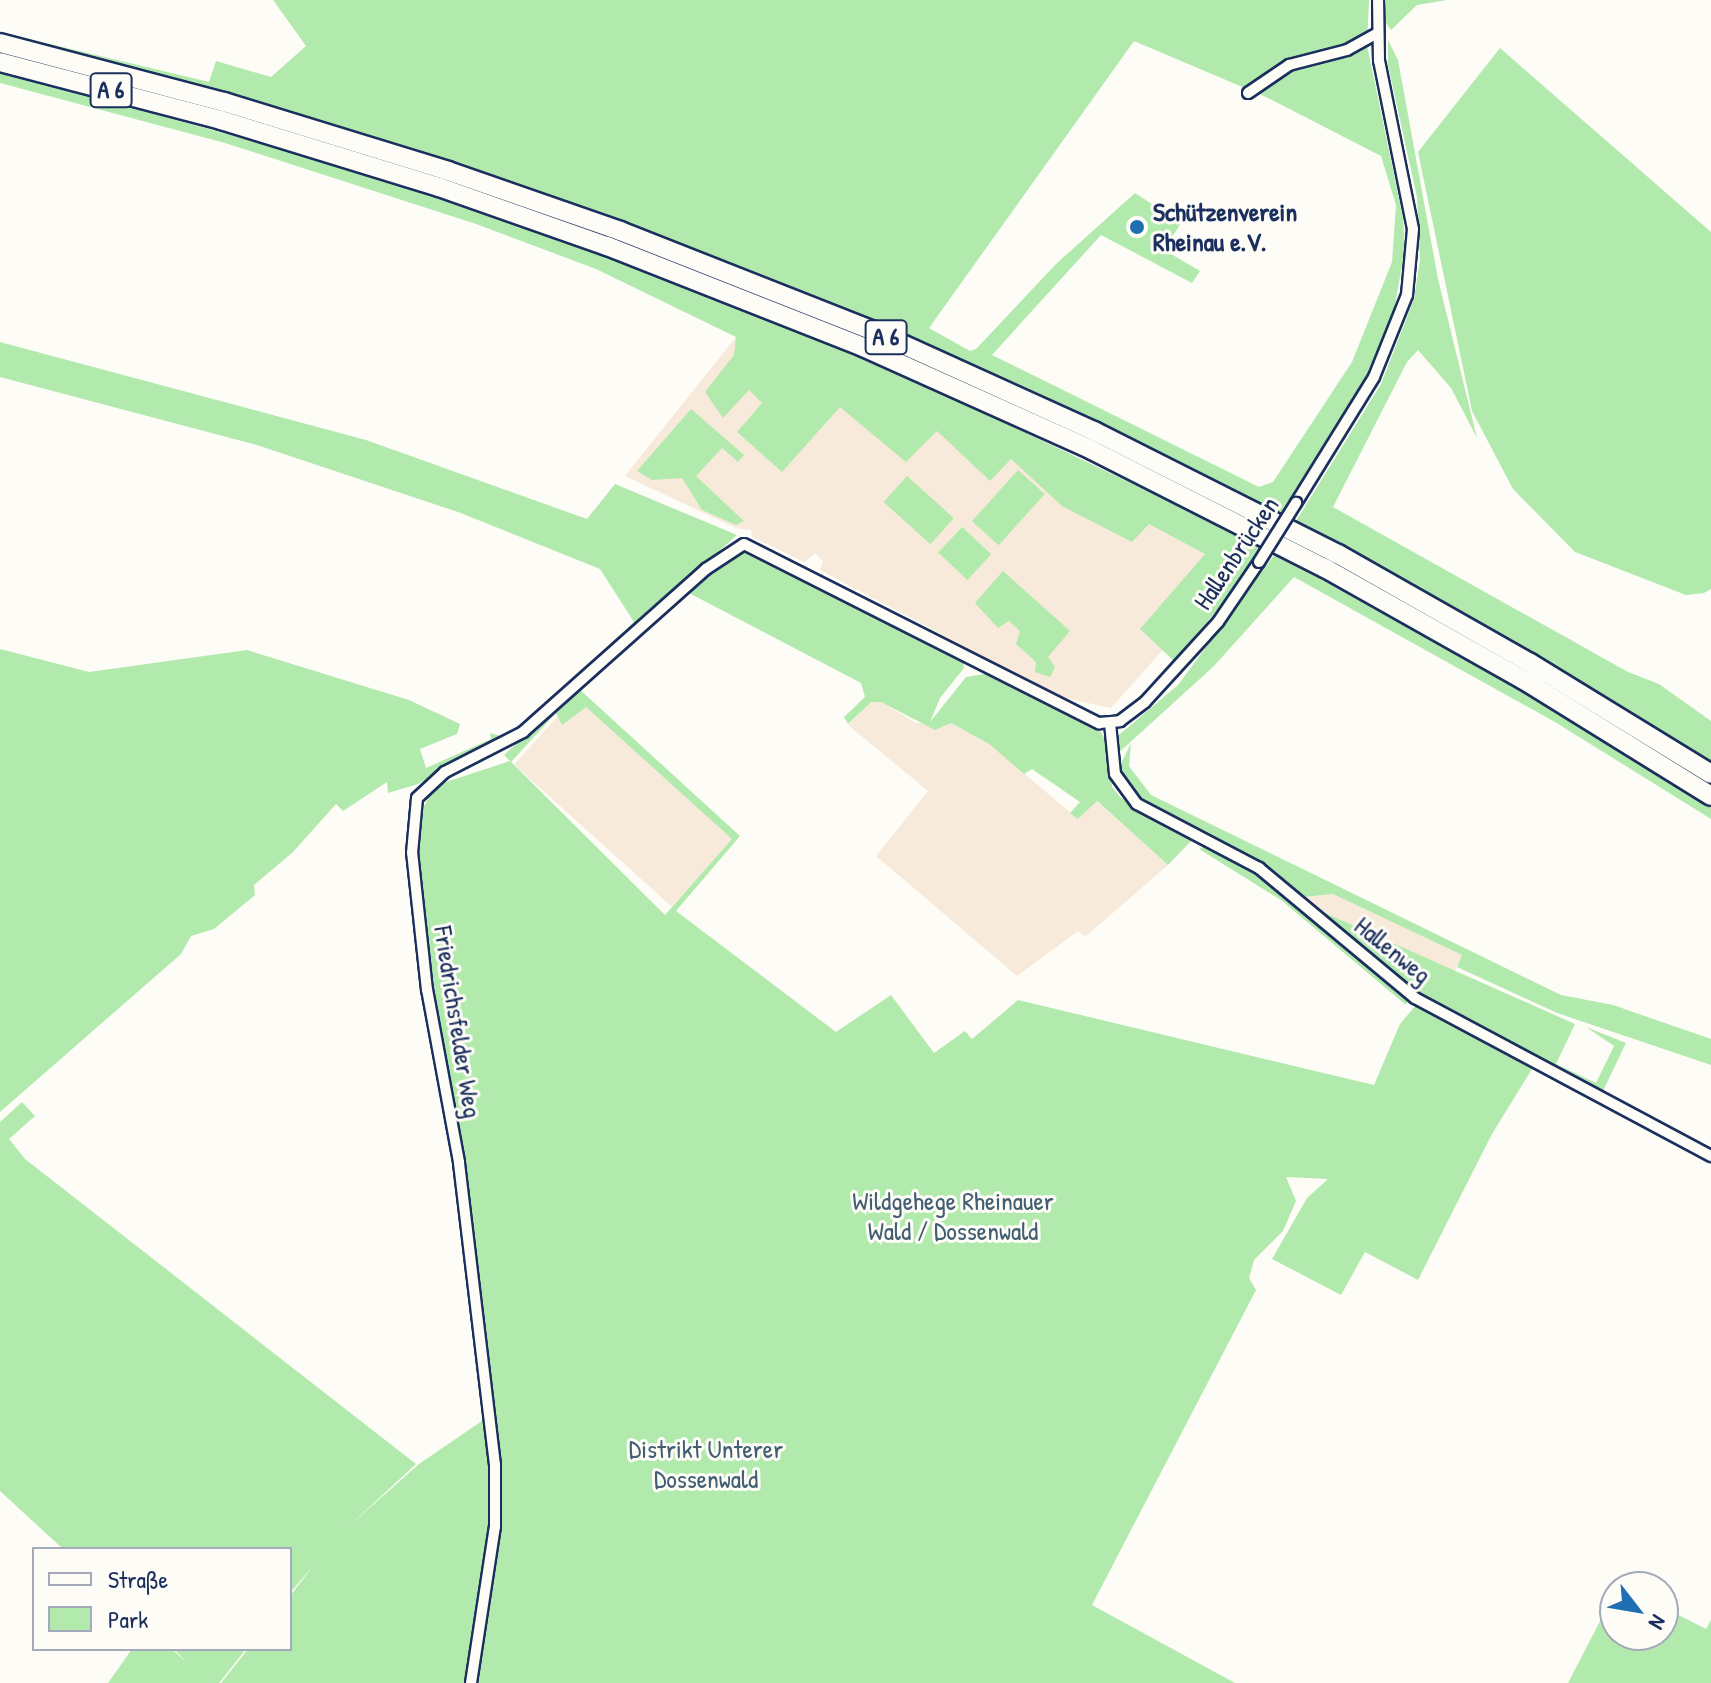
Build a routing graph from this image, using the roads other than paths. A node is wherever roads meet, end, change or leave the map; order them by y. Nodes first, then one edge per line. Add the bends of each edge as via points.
1 (1378, 0) edge
2 (1376, 34) junction
3 (0, 43) edge
4 (0, 62) edge
5 (1248, 93) dead end
6 (1110, 723) junction
7 (1711, 774) edge
8 (1711, 796) edge
9 (1711, 1156) edge
10 (471, 1683) edge

1 - 2 street, Hallenbrücken
2 - 5 street via 1322,58 1289,65
2 - 6 street, Hallenbrücken, bridge via 1411,213 1407,295 1374,377 1259,562 1194,651 1132,715
3 - 7 highway, A 6 via 237,105 448,171 691,258 907,346 1094,431 1338,554
4 - 8 highway, A 6 via 221,120 439,187 607,246 863,347 1092,450 1325,568 1524,680
6 - 9 street, Hallenweg via 1115,774 1137,804 1259,868 1415,998
6 - 10 street, Friedrichsfelder Weg via 1088,720 744,544 727,553 523,732 445,772 417,798 412,853 427,990 459,1162 495,1465 495,1527

